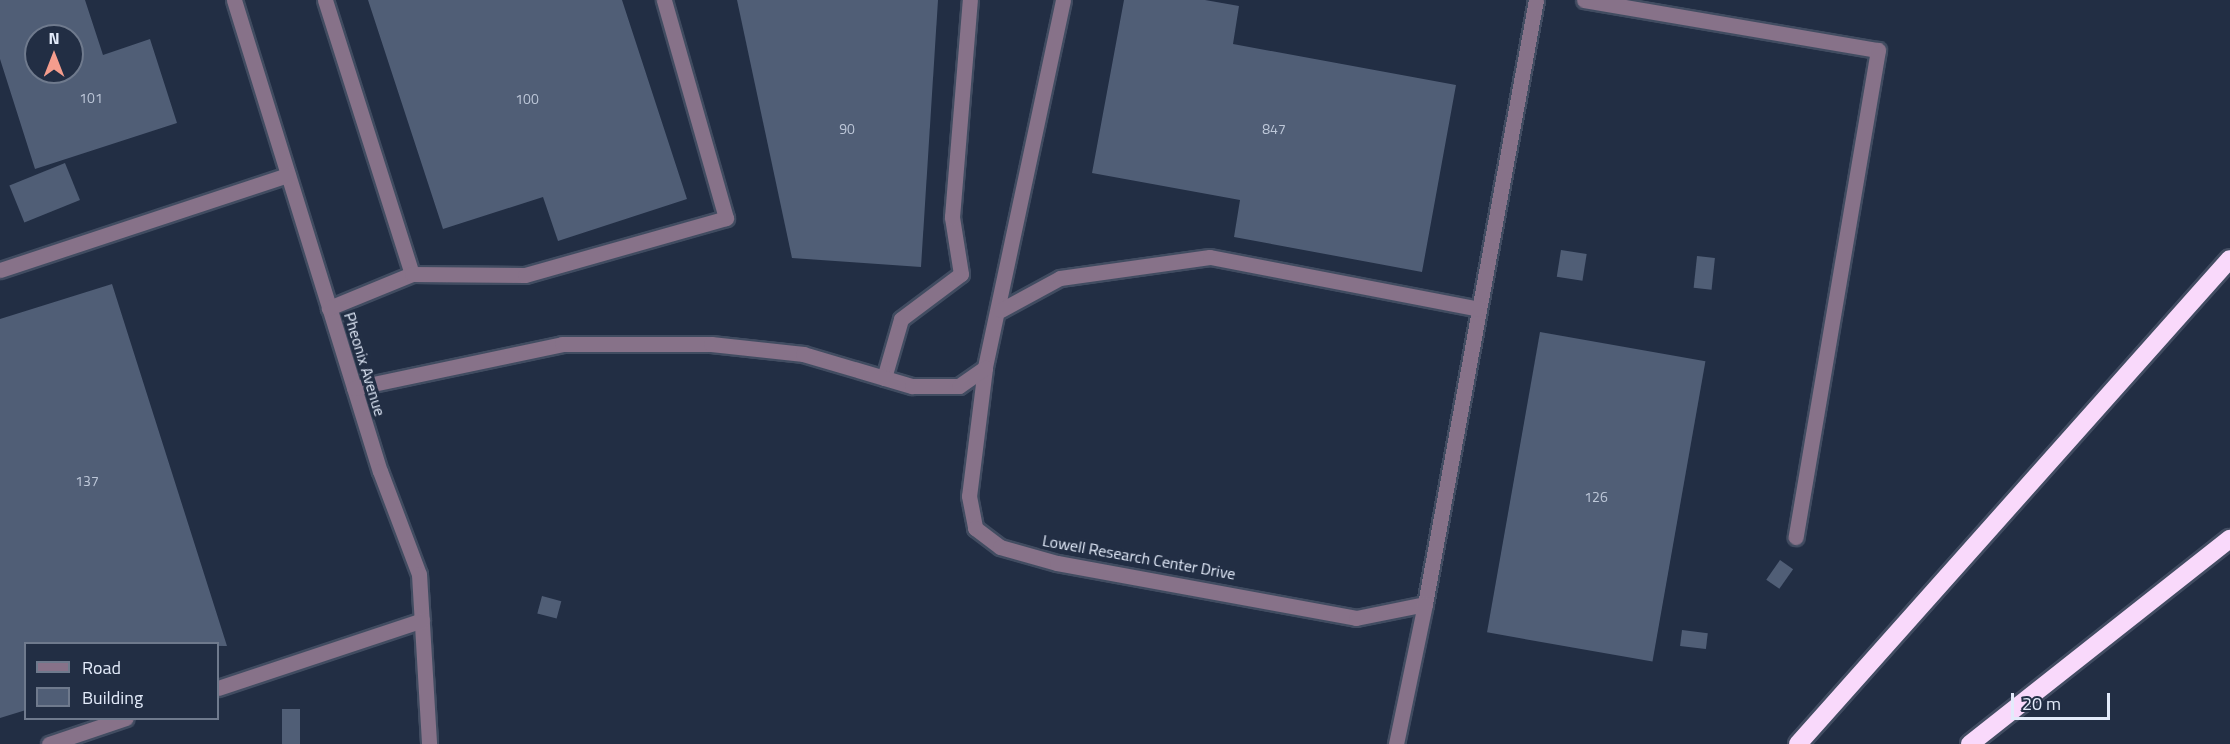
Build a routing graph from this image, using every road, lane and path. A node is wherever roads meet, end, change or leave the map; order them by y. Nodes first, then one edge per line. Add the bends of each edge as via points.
1 (234, 0) edge
2 (326, 0) edge
3 (664, 0) edge
4 (970, 0) edge
5 (1063, 0) edge
6 (1536, 0) edge
7 (1584, 0) edge
8 (288, 175) junction
9 (2230, 259) edge
10 (0, 270) edge
11 (412, 274) junction
12 (329, 308) junction
13 (1479, 309) junction
14 (1001, 310) junction
15 (985, 368) junction
16 (884, 378) junction
17 (354, 388) junction
18 (1796, 537) dead end
19 (2230, 539) edge
20 (1425, 604) junction
21 (422, 620) junction
22 (219, 688) edge
23 (120, 720) edge
24 (50, 744) edge
25 (429, 744) edge
26 (1396, 744) edge
27 (1798, 744) edge
28 (1970, 744) edge

1 - 8 street, Pheonix Avenue
2 - 11 street
3 - 11 street via 726,218 525,275
4 - 16 street via 952,217 961,274 901,319
5 - 14 street, Lowell Research Center Drive
6 - 13 street
7 - 18 street via 1878,50
8 - 10 street
8 - 12 street, Pheonix Avenue
9 - 27 highway
11 - 12 street
12 - 17 street, Pheonix Avenue
13 - 14 street via 1209,257 1060,278
13 - 20 street
14 - 15 street, Lowell Research Center Drive
15 - 16 street via 959,386 912,386
15 - 20 street, Lowell Research Center Drive via 969,496 975,528 1000,547 1057,563 1356,618
16 - 17 street via 803,354 723,345 562,344
17 - 21 street, Pheonix Avenue via 419,574
19 - 28 highway
20 - 26 street
21 - 22 street
21 - 25 street, Pheonix Avenue
23 - 24 street

